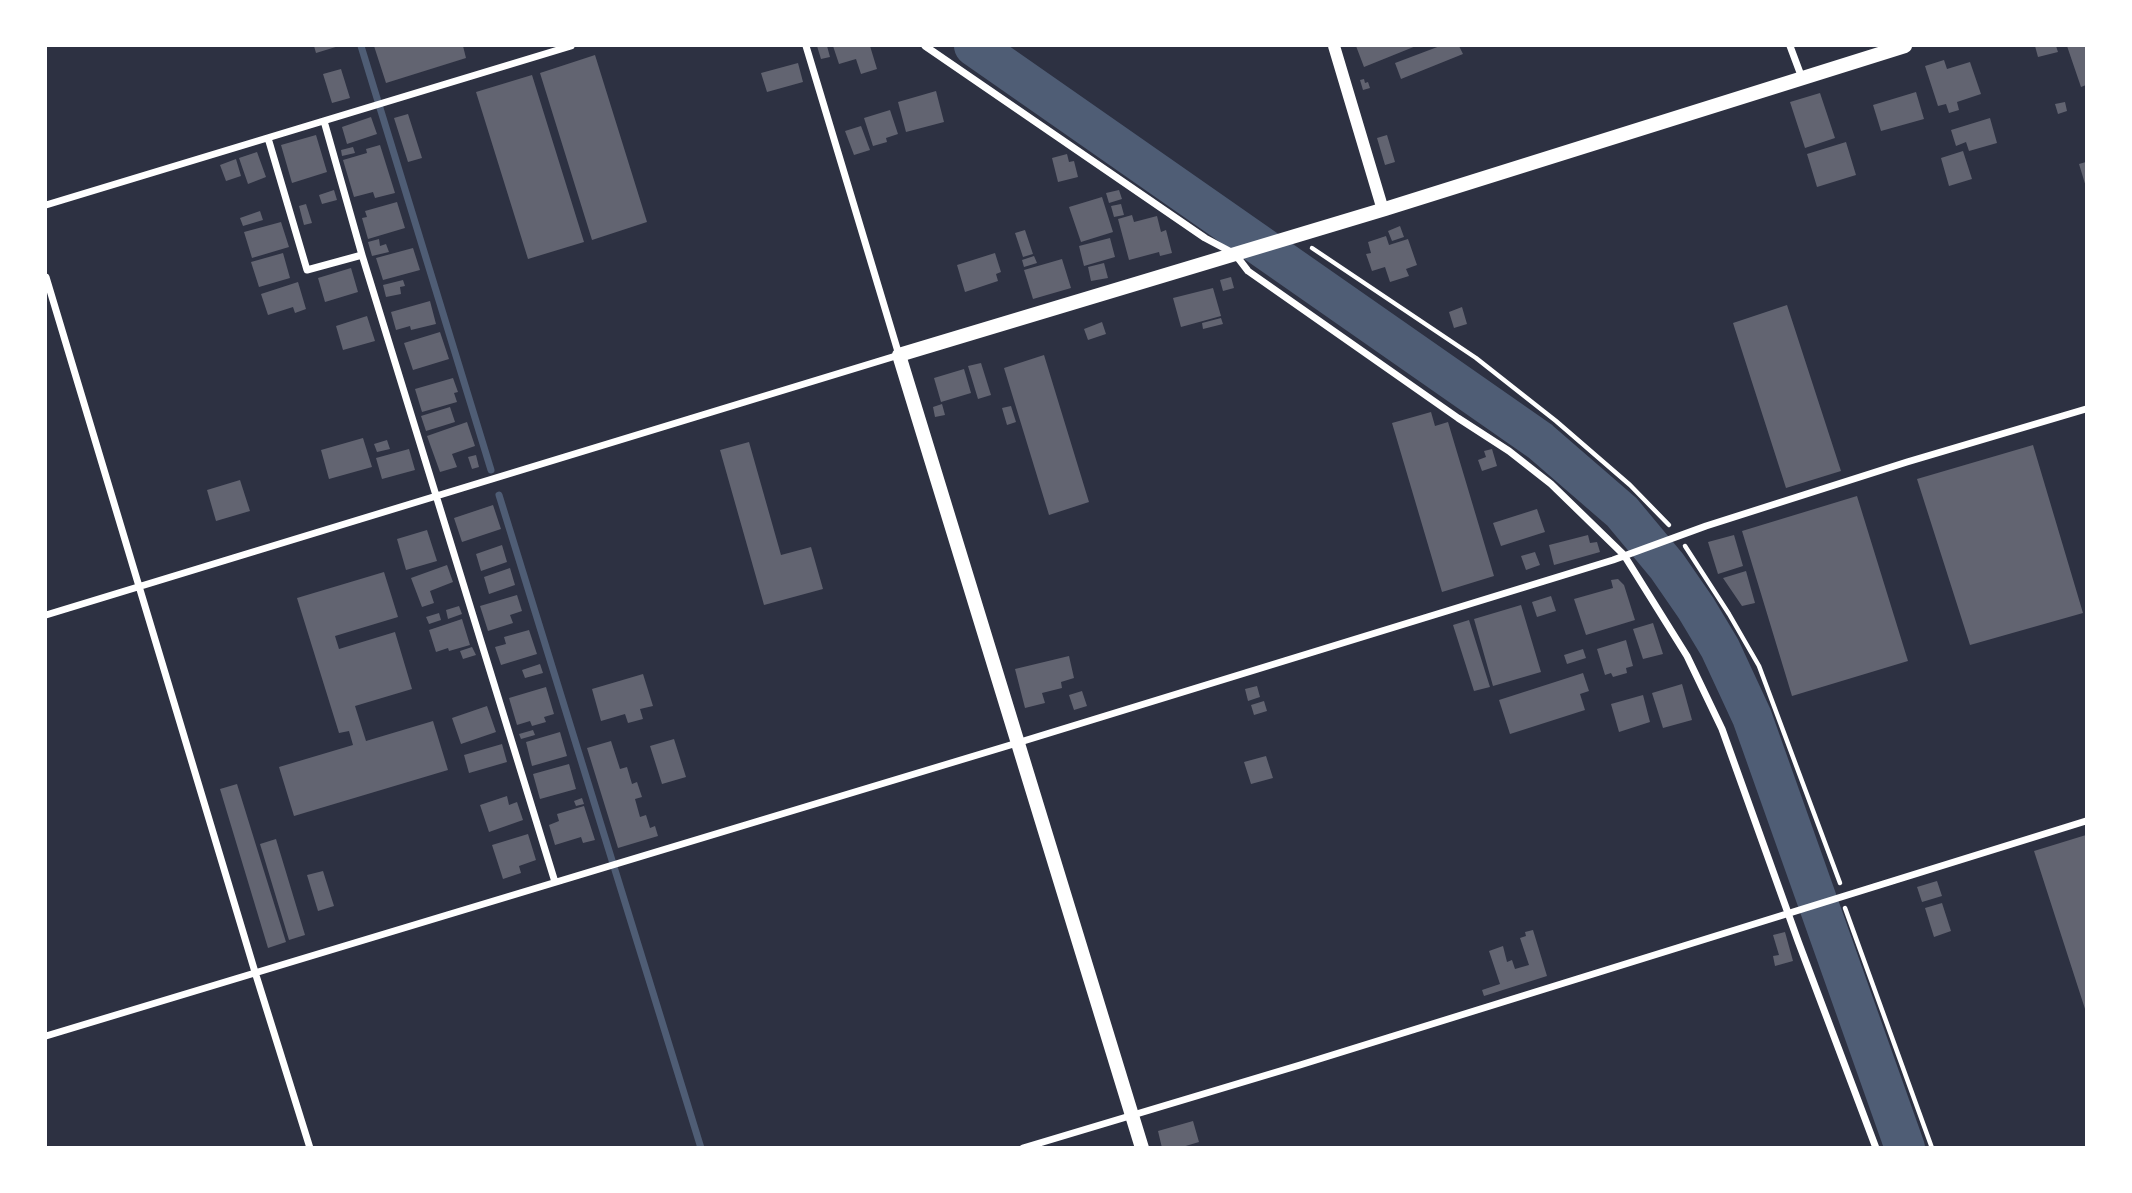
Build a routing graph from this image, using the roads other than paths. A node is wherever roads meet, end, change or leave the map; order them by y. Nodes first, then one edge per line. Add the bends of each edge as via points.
1 (571, 46) edge
2 (806, 46) edge
3 (925, 46) edge
4 (1334, 46) edge
5 (1790, 46) edge
6 (1905, 46) edge
7 (1802, 78) junction
8 (324, 121) junction
9 (268, 138) junction
10 (46, 205) edge
11 (1383, 209) junction
12 (1235, 254) junction
13 (362, 255) junction
14 (46, 277) edge
15 (899, 355) junction
16 (2087, 409) edge
17 (435, 496) junction
18 (1627, 553) junction
19 (139, 586) junction
20 (46, 615) edge
21 (1017, 743) junction
22 (2087, 821) edge
23 (555, 882) junction
24 (1793, 913) junction
25 (255, 972) junction
26 (46, 1036) edge
27 (1131, 1115) junction
28 (310, 1147) edge
29 (1023, 1147) edge
30 (1142, 1147) edge
31 (1876, 1147) edge

1 - 8 street
2 - 15 street
3 - 12 street
4 - 11 street
5 - 7 street
6 - 7 main road
7 - 11 main road
8 - 9 street
8 - 13 street
9 - 10 street
9 - 13 street via 307,270
11 - 12 main road
12 - 15 main road
12 - 18 street via 1248,271 1509,451
13 - 17 street
14 - 19 street
15 - 17 street
15 - 21 main road
16 - 18 street
17 - 19 street
17 - 23 street
18 - 21 street
18 - 24 street via 1701,683
19 - 20 street
19 - 25 street
21 - 23 street
21 - 27 main road
22 - 24 street
23 - 25 street
24 - 27 street
24 - 31 street
25 - 26 street
25 - 28 street
27 - 29 street
27 - 30 main road

